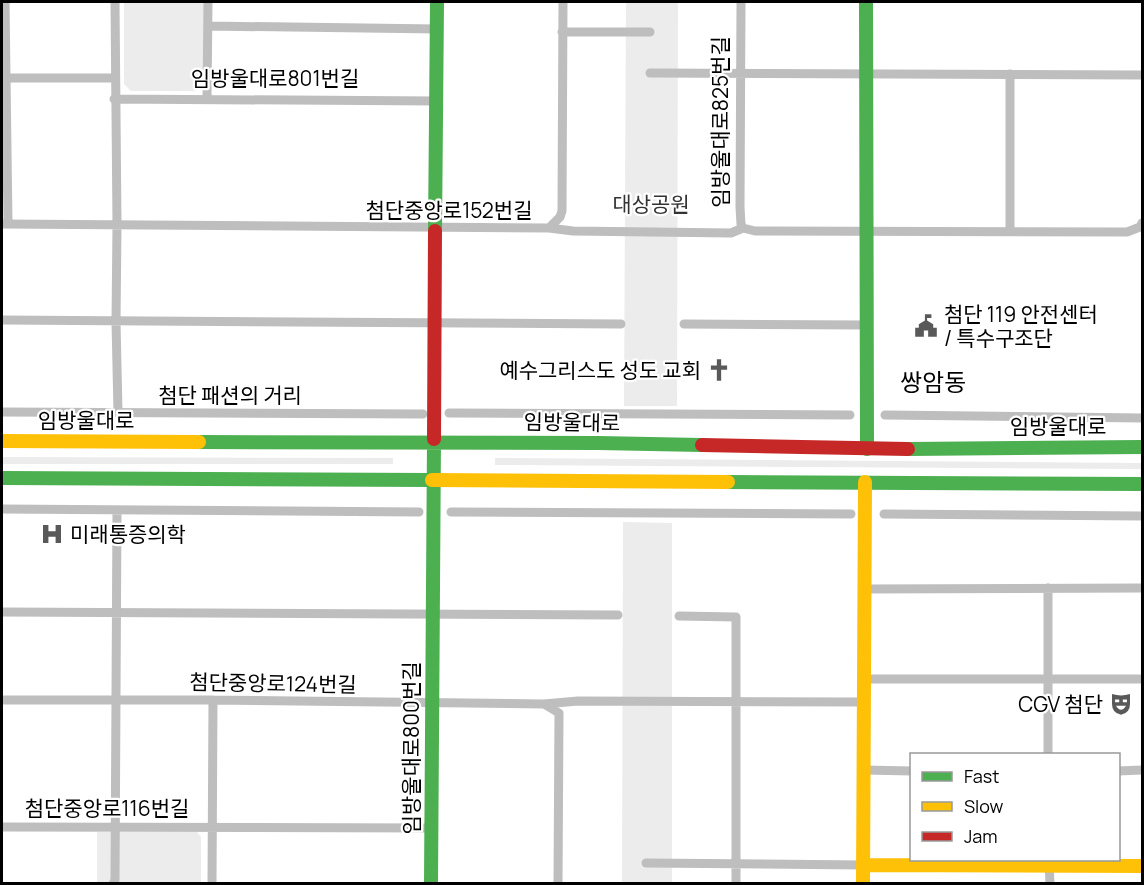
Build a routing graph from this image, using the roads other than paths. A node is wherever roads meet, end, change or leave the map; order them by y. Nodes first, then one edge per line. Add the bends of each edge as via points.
1 (5, 2) edge
2 (115, 2) edge
3 (208, 2) edge
4 (437, 2) edge
5 (563, 2) edge
6 (741, 2) edge
7 (866, 2) edge
8 (207, 26) junction
9 (438, 29) junction
10 (562, 32) junction
11 (650, 32) dead end
12 (650, 73) dead end
13 (741, 74) junction
14 (866, 74) junction
15 (1010, 74) junction
16 (1143, 75) edge
17 (3, 78) edge
18 (114, 78) junction
19 (207, 98) junction
20 (114, 99) junction
21 (436, 100) junction
22 (4, 224) edge
23 (117, 225) junction
24 (1142, 227) edge
25 (549, 228) junction
26 (743, 228) junction
27 (436, 229) junction
28 (866, 231) junction
29 (1010, 231) junction
30 (2, 320) edge
31 (116, 322) junction
32 (434, 323) junction
33 (621, 324) dead end
34 (684, 324) dead end
35 (866, 325) junction
36 (2, 412) edge
37 (118, 412) junction
38 (450, 413) dead end
39 (423, 414) dead end
40 (850, 415) dead end
41 (885, 415) dead end
42 (1143, 418) edge
43 (2, 441) edge
44 (433, 442) junction
45 (1143, 447) edge
46 (867, 449) junction
47 (2, 478) edge
48 (432, 479) junction
49 (865, 483) junction
50 (1143, 484) edge
51 (2, 509) edge
52 (117, 510) junction
53 (419, 512) dead end
54 (451, 512) dead end
55 (851, 514) dead end
56 (884, 514) dead end
57 (1143, 516) edge
58 (1048, 588) junction
59 (1143, 588) edge
60 (864, 589) junction
61 (117, 611) junction
62 (2, 612) edge
63 (432, 613) junction
64 (618, 615) dead end
65 (679, 616) dead end
66 (863, 679) junction
67 (1048, 679) junction
68 (1143, 679) edge
69 (2, 700) edge
70 (117, 700) junction
71 (213, 700) junction
72 (736, 701) junction
73 (863, 702) junction
74 (432, 703) junction
75 (544, 704) junction
76 (1048, 753) edge
77 (864, 770) junction
78 (1143, 770) edge
79 (910, 771) edge
80 (1120, 771) edge
81 (117, 825) junction
82 (2, 826) edge
83 (212, 826) junction
84 (431, 828) junction
85 (1049, 863) edge
86 (646, 864) dead end
87 (736, 864) junction
88 (864, 865) junction
89 (1143, 866) edge
90 (113, 884) edge
91 (212, 884) edge
92 (431, 884) edge
93 (558, 884) edge
94 (736, 884) edge
95 (864, 884) edge
96 (1050, 884) edge

1 - 17 street, 첨단중앙로152번길
2 - 18 street
3 - 8 street
4 - 9 main road
5 - 10 street, 첨단중앙로152번길
6 - 13 street, 임방울대로825번길
7 - 14 main road
8 - 9 street
8 - 19 street
9 - 21 main road
10 - 11 street
10 - 25 street, 첨단중앙로152번길 via 562,211
12 - 13 street
13 - 14 street
13 - 26 street, 임방울대로825번길
14 - 15 street
14 - 28 main road
15 - 16 street
15 - 29 street
17 - 18 street
17 - 22 street, 첨단중앙로152번길
18 - 20 street
19 - 20 street, 임방울대로801번길
19 - 21 street, 임방울대로801번길
20 - 23 street
21 - 27 main road
22 - 23 street, 첨단중앙로152번길
23 - 27 street, 첨단중앙로152번길
23 - 31 street
24 - 29 street, 임방울대로825번길 via 1127,232
25 - 26 street via 731,233
25 - 27 street, 첨단중앙로152번길
26 - 28 street, 임방울대로825번길
27 - 32 main road
28 - 29 street, 임방울대로825번길
28 - 35 main road
30 - 31 street
31 - 32 street
31 - 37 street
32 - 33 street
32 - 44 main road
34 - 35 street
35 - 46 main road
36 - 37 street, 첨단 패션의 거리
37 - 39 street, 첨단 패션의 거리
38 - 40 street
41 - 42 street
43 - 44 main road, 임방울대로
44 - 46 main road, 임방울대로
44 - 48 main road, 임방울대로800번길
45 - 46 main road, 임방울대로
47 - 48 main road
48 - 49 main road
48 - 63 main road, 임방울대로800번길
49 - 50 main road
49 - 60 main road
51 - 52 street
52 - 53 street
52 - 61 street
54 - 55 street
56 - 57 street
58 - 59 street
58 - 60 street
58 - 67 street
60 - 66 main road
61 - 62 street
61 - 63 street
61 - 70 street
63 - 64 street
63 - 74 main road, 임방울대로800번길
65 - 72 street via 736,616
66 - 67 street
66 - 73 main road
67 - 68 street
67 - 76 street
69 - 70 street, 첨단중앙로124번길
70 - 71 street, 첨단중앙로124번길
70 - 81 street
71 - 74 street, 첨단중앙로124번길
71 - 83 street, 첨단중앙로116번길
72 - 73 street, 첨단중앙로124번길
72 - 75 street, 첨단중앙로124번길
72 - 87 street
73 - 77 main road
74 - 75 street, 첨단중앙로124번길
74 - 84 main road, 임방울대로800번길
75 - 93 street via 559,713
77 - 79 street
77 - 88 main road
78 - 80 street
81 - 82 street, 첨단중앙로116번길
81 - 83 street, 첨단중앙로116번길
81 - 90 street
83 - 84 street, 첨단중앙로116번길
83 - 91 street
84 - 92 main road, 임방울대로800번길
85 - 88 main road
85 - 89 main road
85 - 96 street
86 - 87 street
87 - 88 street
87 - 94 street
88 - 95 main road

